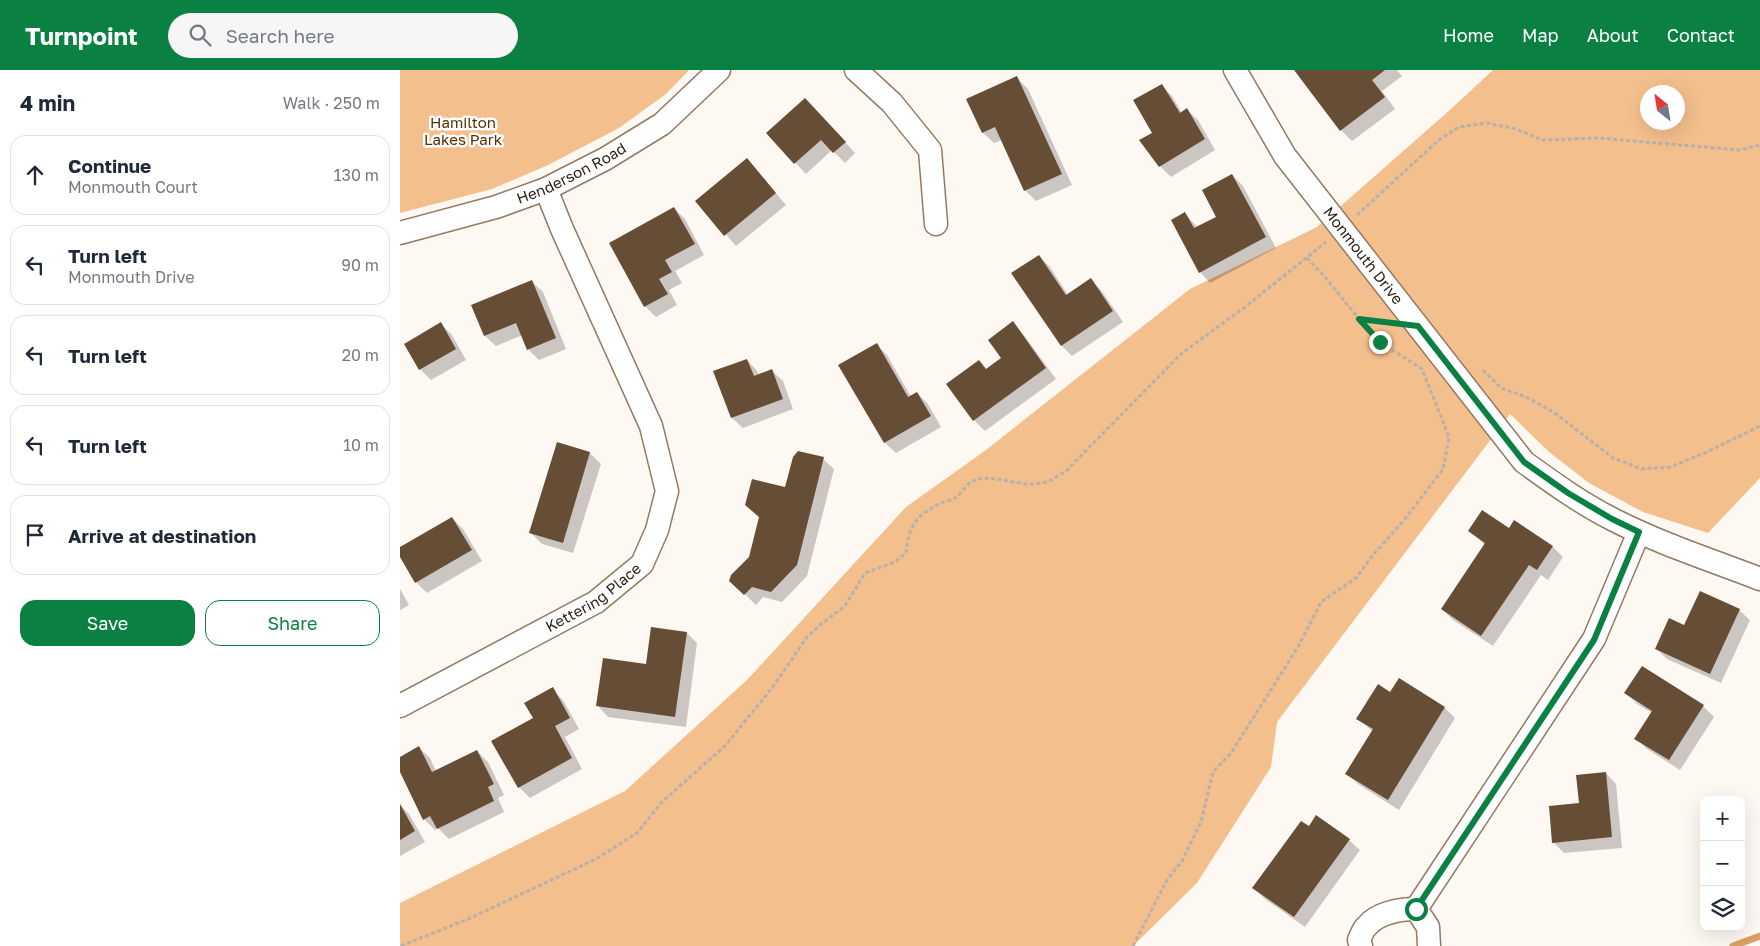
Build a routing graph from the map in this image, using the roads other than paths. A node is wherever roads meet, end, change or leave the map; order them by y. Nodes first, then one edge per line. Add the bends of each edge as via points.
1 (719, 70) edge
2 (856, 70) edge
3 (1235, 70) edge
4 (546, 189) junction
5 (936, 224) dead end
6 (400, 233) edge
7 (1639, 532) junction
8 (1760, 579) edge
9 (400, 706) edge
10 (1416, 909) junction
11 (1361, 946) edge
12 (1429, 946) edge

1 - 4 street, Henderson Road via 662,124 605,159
2 - 5 street via 892,104 930,150
3 - 7 street, Monmouth Drive via 1285,156 1524,462 1568,493
4 - 6 street, Henderson Road via 496,207
4 - 9 street, Kettering Place via 651,426 667,491 657,530 642,564 596,602
7 - 8 street, Monmouth Drive
7 - 10 street via 1594,640
10 - 11 street via 1386,913 1367,925 1359,940
10 - 12 street via 1428,927

